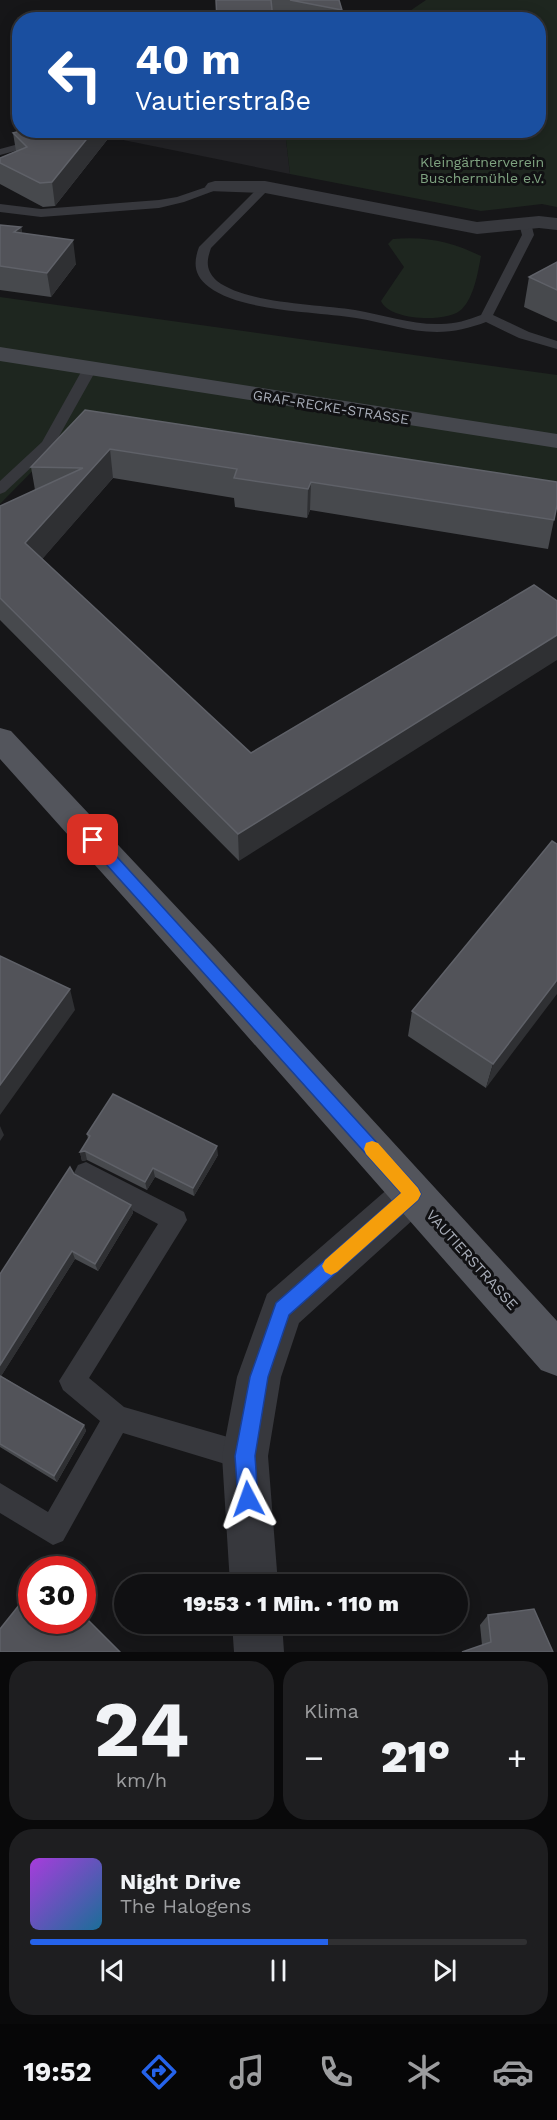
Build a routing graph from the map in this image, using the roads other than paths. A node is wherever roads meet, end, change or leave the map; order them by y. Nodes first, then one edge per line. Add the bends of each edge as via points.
1 (50, 139) edge
2 (0, 152) edge
3 (215, 187) joint
4 (265, 188) junction
5 (0, 208) edge
6 (525, 223) junction
7 (557, 224) edge
8 (486, 317) junction
9 (557, 345) edge
10 (0, 354) edge
11 (0, 369) edge
12 (97, 372) junction
13 (557, 441) edge
14 (0, 489) edge
15 (5, 753) edge
16 (86, 1173) dead end
17 (412, 1194) junction
18 (557, 1354) edge
19 (117, 1418) junction
20 (245, 1456) junction
21 (0, 1497) edge
22 (253, 1574) edge
23 (258, 1634) edge
24 (259, 1652) edge

1 - 2 lane
3 - 4 street
3 - 5 lane via 180,200 149,205 40,213
4 - 6 street via 477,228
4 - 8 lane via 205,247 200,260 202,271 223,288 267,303 433,328 468,325
6 - 7 street
6 - 8 lane via 528,235
8 - 9 lane
10 - 12 street, GRAF-RECKE-STRASSE
11 - 12 street, GRAF-RECKE-STRASSE
12 - 13 street, GRAF-RECKE-STRASSE
12 - 14 lane via 48,444
15 - 17 main road, VAUTIERSTRASSE via 202,958
16 - 19 lane via 174,1220 72,1381
17 - 18 main road, VAUTIERSTRASSE
17 - 20 street via 282,1310 259,1377
19 - 20 lane
19 - 21 lane via 53,1531
20 - 22 street
23 - 24 street

